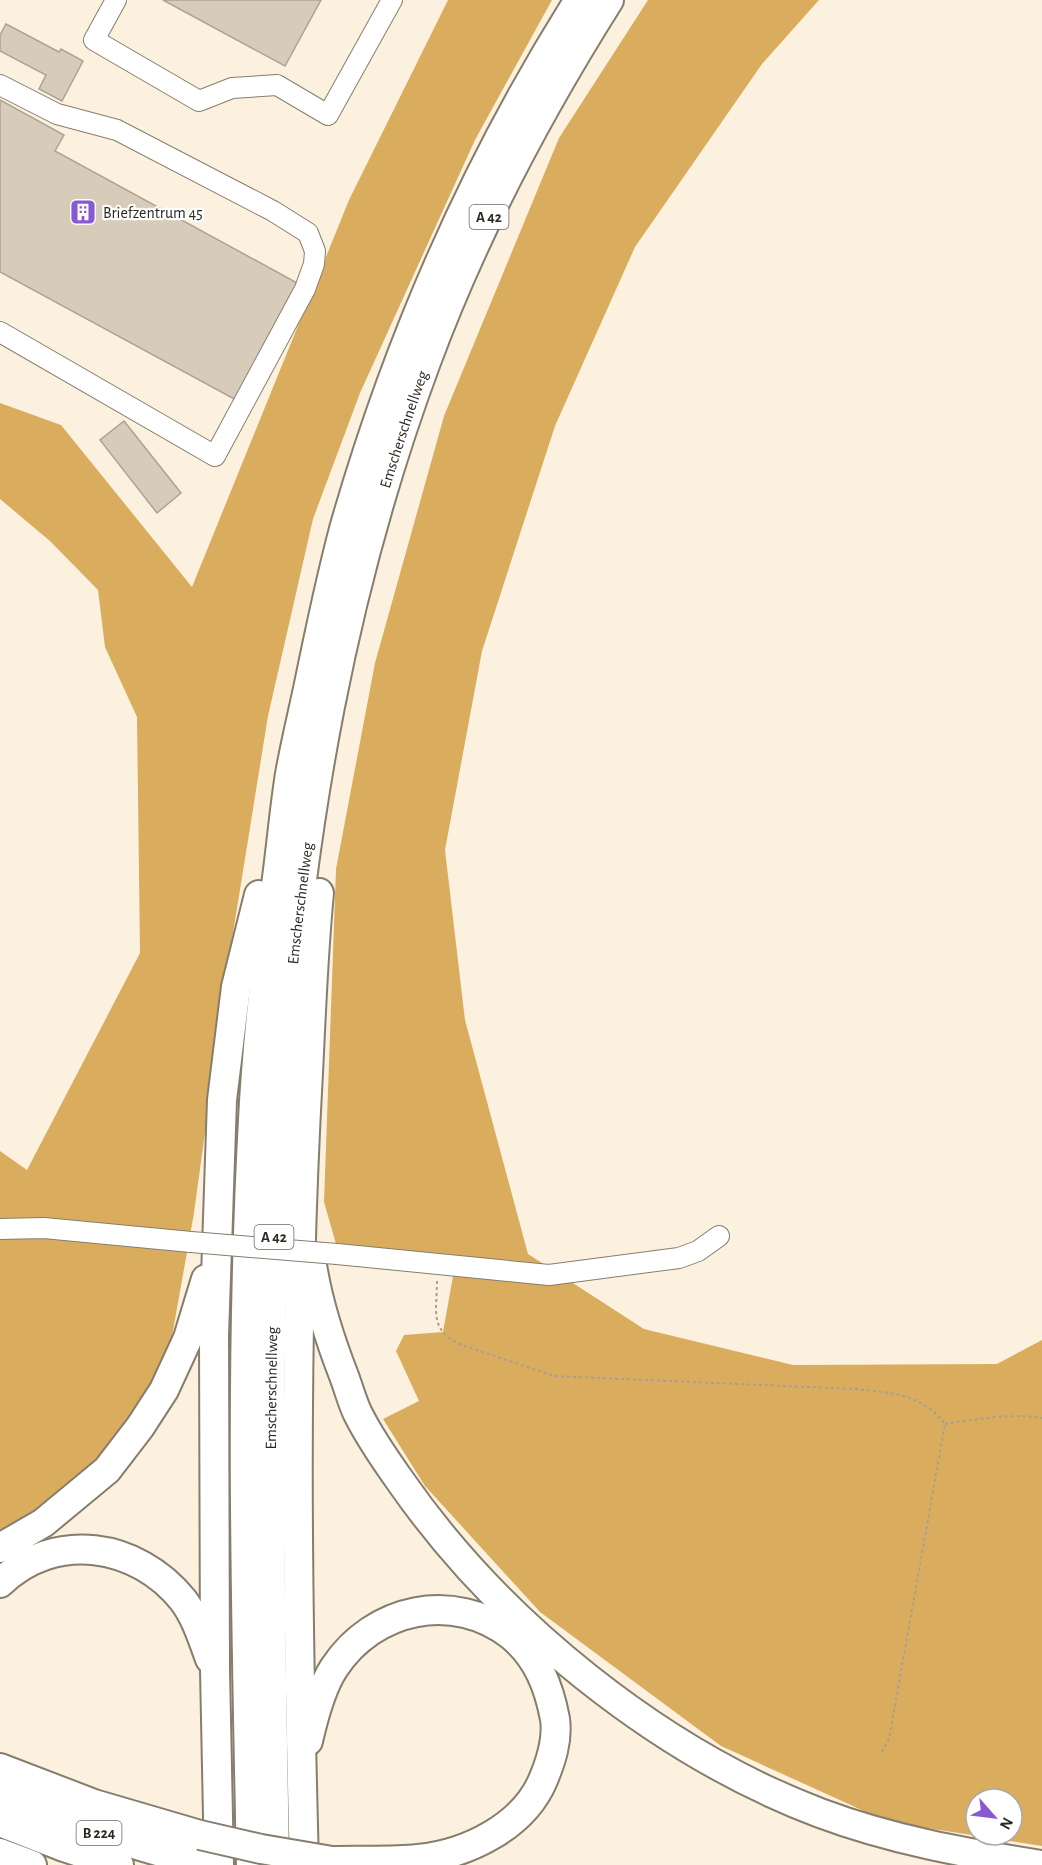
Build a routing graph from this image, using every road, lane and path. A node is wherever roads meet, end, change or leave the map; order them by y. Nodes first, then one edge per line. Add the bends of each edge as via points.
1 (116, 0) edge
2 (392, 0) edge
3 (579, 0) edge
4 (609, 0) edge
5 (0, 86) edge
6 (0, 332) edge
7 (350, 614) junction
8 (290, 774) junction
9 (301, 1201) junction
10 (219, 1225) junction
11 (0, 1229) edge
12 (719, 1236) dead end
13 (437, 1263) junction
14 (1042, 1418) edge
15 (945, 1424) junction
16 (0, 1548) edge
17 (0, 1583) edge
18 (215, 1670) junction
19 (0, 1748) edge
20 (880, 1755) dead end
21 (0, 1768) edge
22 (302, 1778) junction
23 (51, 1787) junction
24 (0, 1796) edge
25 (0, 1822) edge
26 (0, 1853) edge
27 (208, 1857) edge
28 (332, 1861) junction
29 (32, 1865) edge
30 (119, 1865) edge
31 (251, 1865) edge
32 (275, 1865) edge
33 (304, 1865) edge
34 (378, 1865) edge
35 (1041, 1865) edge

1 - 2 lane via 94,40 199,101 232,88 277,85 328,115
3 - 8 highway, Emscherschnellweg / A 42 via 480,175 405,349 345,528
4 - 7 highway, Emscherschnellweg / A 42 via 533,129 457,286 396,447
5 - 6 lane via 57,114 117,130 273,211 308,233 315,251 305,289 215,456
7 - 9 highway via 315,936
7 - 32 highway, Emscherschnellweg / A 42 via 316,778 290,973 278,1123 270,1347
8 - 10 highway via 236,987 222,1100
8 - 31 highway, Emscherschnellweg / A 42 via 265,971 252,1142 245,1348
9 - 22 highway via 298,1458
9 - 35 highway via 318,1302 358,1414 428,1521 526,1626 617,1701 668,1736 767,1791 857,1826 917,1843
10 - 16 highway via 188,1338 164,1390 140,1427 107,1470 43,1523
10 - 18 highway via 214,1336
11 - 13 lane, bridge via 44,1228
12 - 13 lane via 698,1251 679,1258 549,1275
13 - 15 path via 436,1323 448,1339 535,1370 554,1376 897,1394 935,1411
14 - 15 path via 981,1418
15 - 20 path via 889,1739
17 - 18 highway via 39,1557 71,1550 104,1551 135,1560 163,1578 185,1602
18 - 27 highway
19 - 23 highway
21 - 23 highway
22 - 28 highway via 309,1737 333,1669 354,1642 382,1622 415,1611 449,1610 483,1619 512,1636 535,1662 550,1693 556,1726 552,1761 538,1792 516,1819 487,1838 419,1859
22 - 33 highway
23 - 27 highway
24 - 27 highway, B 224 via 84,1828
25 - 30 highway, B 224
26 - 29 highway
27 - 28 highway, bridge via 261,1849
28 - 34 highway

